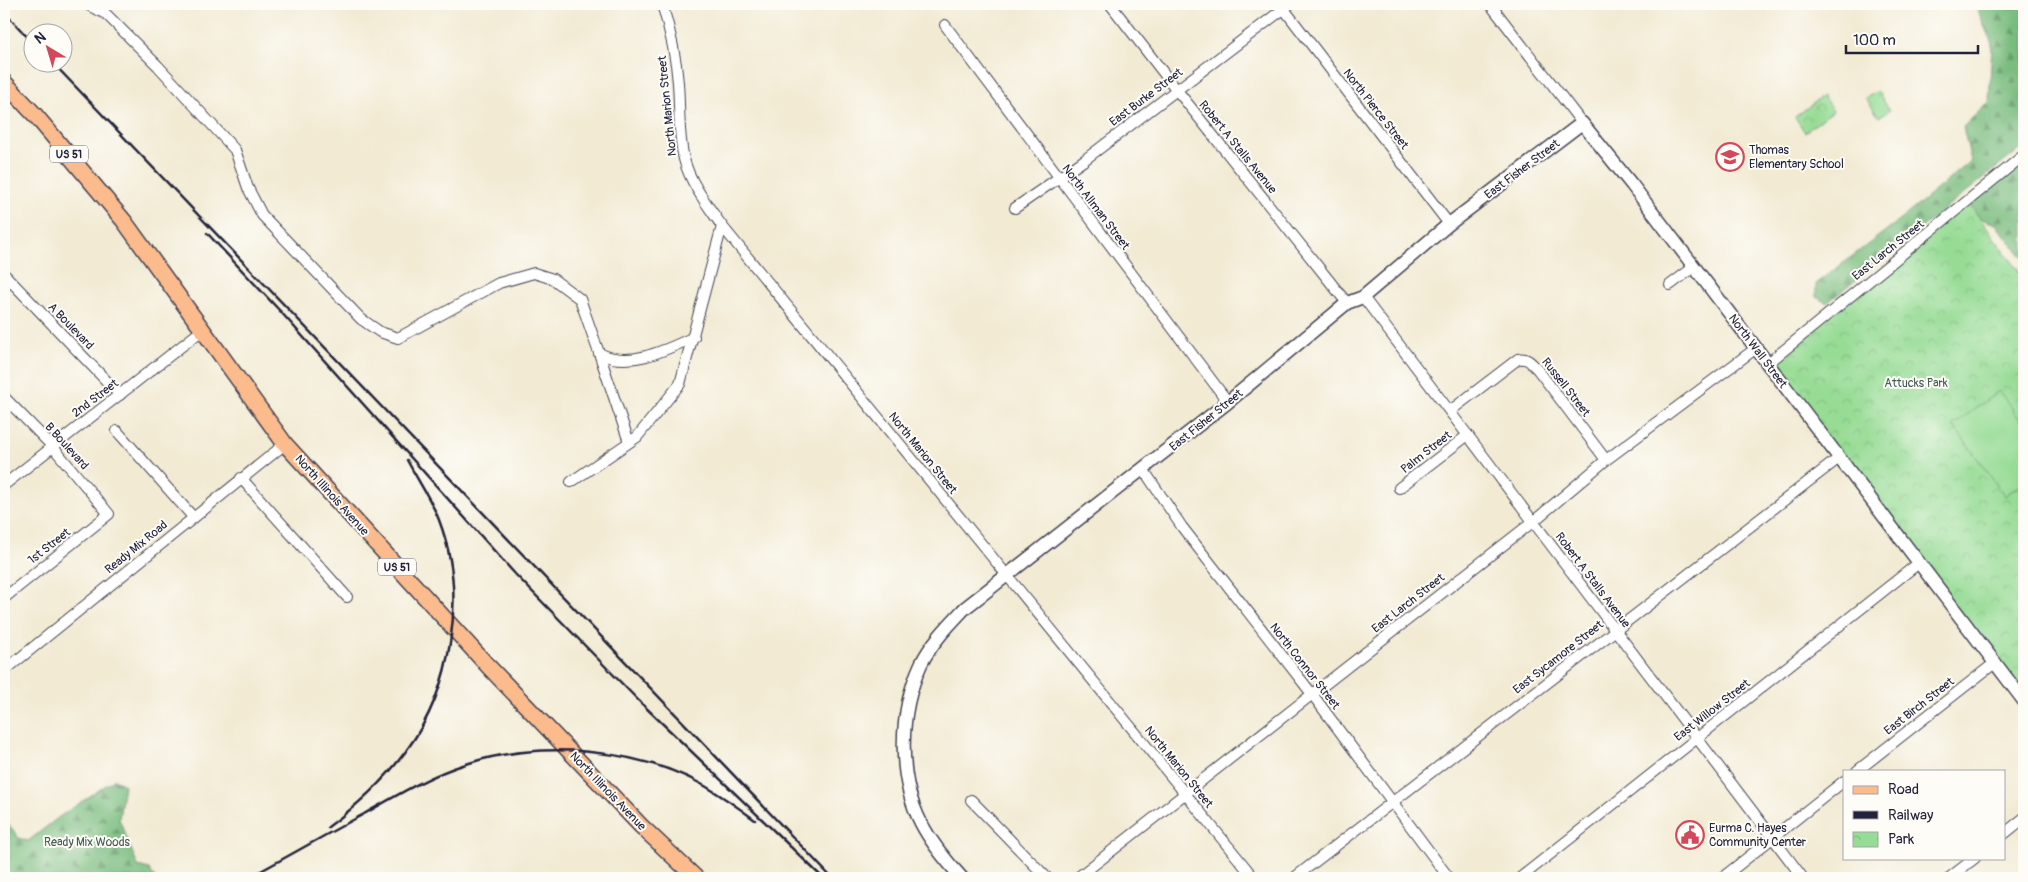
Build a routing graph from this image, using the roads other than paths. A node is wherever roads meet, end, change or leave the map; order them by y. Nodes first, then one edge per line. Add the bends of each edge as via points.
1 (86, 4) edge
2 (662, 4) edge
3 (1110, 4) edge
4 (1504, 4) edge
5 (1287, 7) edge
6 (1492, 7) edge
7 (945, 25) dead end
8 (4, 82) edge
9 (1176, 89) junction
10 (1582, 123) junction
11 (2024, 155) edge
12 (1058, 178) junction
13 (1015, 208) dead end
14 (1449, 224) junction
15 (722, 226) junction
16 (1694, 267) junction
17 (4, 274) edge
18 (1670, 285) dead end
19 (1363, 297) junction
20 (1348, 303) junction
21 (201, 331) junction
22 (694, 338) junction
23 (1755, 349) junction
24 (599, 353) junction
25 (1767, 364) junction
26 (120, 395) junction
27 (4, 397) edge
28 (1228, 402) junction
29 (1450, 411) junction
30 (117, 431) dead end
31 (1468, 435) junction
32 (629, 442) junction
33 (285, 444) junction
34 (52, 446) junction
35 (1839, 458) junction
36 (1606, 460) junction
37 (1143, 469) junction
38 (241, 478) junction
39 (571, 482) dead end
40 (4, 485) edge
41 (1399, 488) dead end
42 (109, 514) joint
43 (193, 517) junction
44 (1534, 521) junction
45 (1920, 562) junction
46 (1007, 575) junction
47 (347, 597) dead end
48 (4, 598) edge
49 (1614, 629) junction
50 (1996, 662) junction
51 (4, 671) edge
52 (1312, 694) junction
53 (2024, 701) edge
54 (1695, 739) junction
55 (1858, 770) edge
56 (1843, 782) edge
57 (1185, 795) junction
58 (971, 800) dead end
59 (1392, 801) junction
60 (2024, 818) edge
61 (2006, 832) edge
62 (1772, 838) junction
63 (1972, 860) edge
64 (696, 878) edge
65 (962, 878) edge
66 (1047, 878) edge
67 (1077, 878) edge
68 (1254, 878) edge
69 (1294, 878) edge
70 (1449, 878) edge
71 (1520, 878) edge
72 (1722, 878) edge
73 (1803, 878) edge
74 (1950, 878) edge

1 - 24 street via 106,14 236,150 248,188 262,215 360,319 380,332 398,338 500,283 534,273 553,279 580,299
2 - 15 street, North Marion Street via 672,34 684,161
3 - 9 street, Robert A Stalls Avenue
4 - 6 street
5 - 9 street, East Burke Street
5 - 14 street, North Pierce Street
6 - 10 street, North Wall Street
7 - 12 street, North Allman Street
8 - 21 main road, North Illinois Avenue / US 51 via 124,221
9 - 12 street, East Burke Street
9 - 20 street, Robert A Stalls Avenue
10 - 14 street, East Fisher Street
10 - 16 street, North Wall Street
11 - 25 street, East Larch Street
12 - 13 street, East Burke Street
12 - 28 street, North Allman Street
14 - 19 street, East Fisher Street
15 - 22 street
15 - 46 street, North Marion Street
16 - 18 street
16 - 23 street, North Wall Street
17 - 26 street, A Boulevard
19 - 20 street, East Fisher Street
19 - 29 street, Robert A Stalls Avenue
20 - 28 street, East Fisher Street
21 - 26 street, 2nd Street
21 - 33 main road, North Illinois Avenue / US 51
22 - 24 street via 650,356 611,360
22 - 32 street via 680,384 637,437
23 - 25 street, North Wall Street
23 - 36 street, East Larch Street
24 - 32 street
25 - 35 street, North Wall Street
26 - 34 street, 2nd Street
27 - 34 street, B Boulevard
28 - 37 street, East Fisher Street
29 - 31 street, Robert A Stalls Avenue
29 - 36 street, Russell Street via 1518,359 1529,359
30 - 43 street
31 - 41 street, Palm Street
31 - 44 street, Robert A Stalls Avenue
32 - 39 street
33 - 38 street, Ready Mix Road
33 - 64 main road, North Illinois Avenue / US 51 via 488,666 641,826
34 - 40 street, 2nd Street
34 - 42 street, B Boulevard
35 - 45 street, North Wall Street
35 - 49 street, East Sycamore Street
36 - 44 street, East Larch Street
37 - 46 street, East Fisher Street
37 - 52 street, North Connor Street via 1186,532
38 - 43 street, Ready Mix Road
38 - 47 street
42 - 48 street, 1st Street
43 - 51 street, Ready Mix Road
44 - 49 street, Robert A Stalls Avenue
44 - 52 street, East Larch Street
45 - 50 street, North Wall Street
45 - 54 street, East Willow Street
46 - 57 street, North Marion Street
46 - 65 street, East Fisher Street via 940,634 911,691 905,724 909,789 922,824
49 - 54 street, Robert A Stalls Avenue
49 - 59 street, East Sycamore Street
50 - 53 street, North Wall Street
50 - 55 street, East Birch Street
52 - 57 street, East Larch Street
52 - 59 street, North Connor Street
54 - 62 street, Robert A Stalls Avenue
54 - 71 street, East Willow Street
56 - 62 street
57 - 67 street, East Larch Street
57 - 68 street, North Marion Street
58 - 66 street
59 - 69 street, East Sycamore Street
59 - 70 street, North Connor Street
60 - 61 street
62 - 72 street
62 - 73 street, Robert A Stalls Avenue
63 - 74 street

